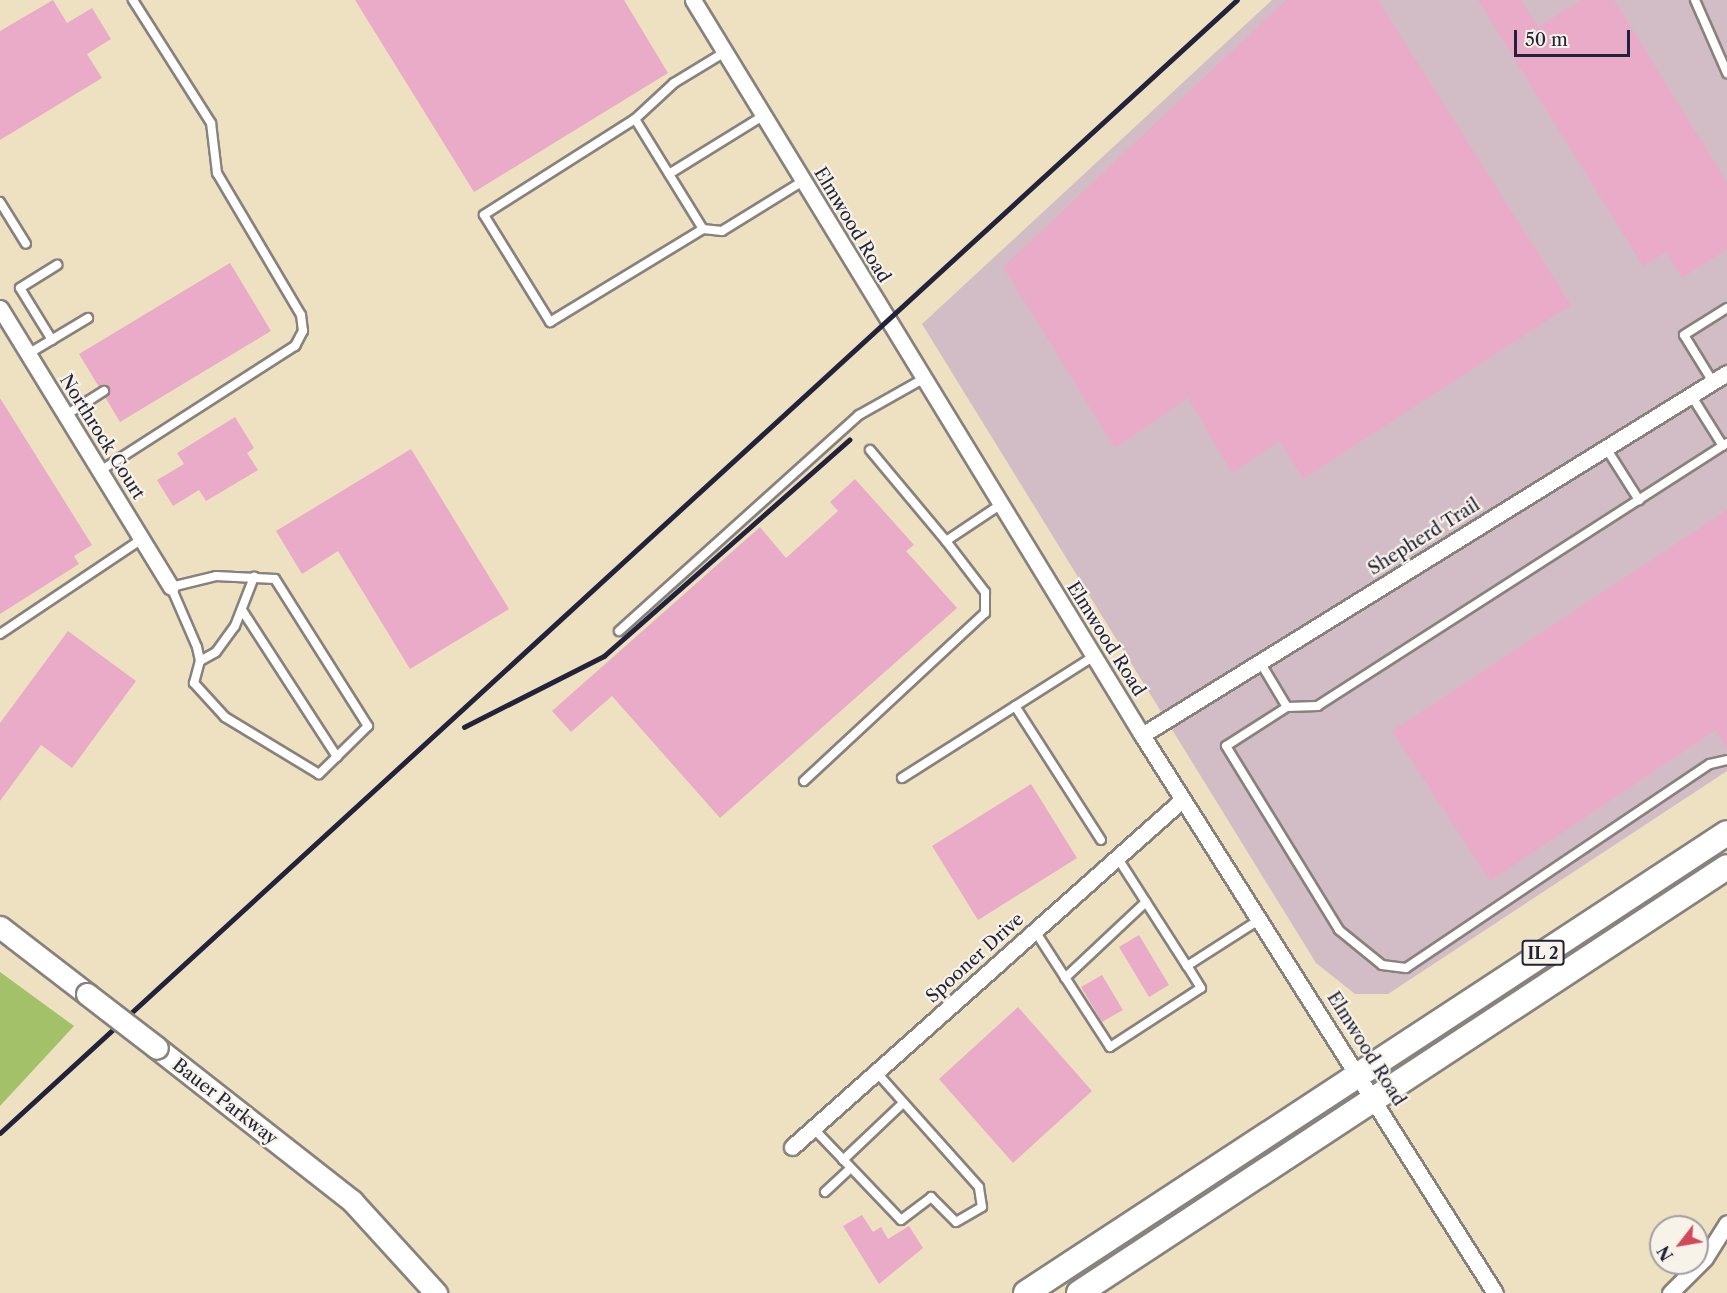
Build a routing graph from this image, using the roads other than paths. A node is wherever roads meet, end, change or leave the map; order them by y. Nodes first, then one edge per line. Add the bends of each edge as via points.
1 (133, 0) edge
2 (693, 0) edge
3 (1695, 0) edge
4 (725, 52) junction
5 (1727, 73) edge
6 (763, 116) junction
7 (635, 119) junction
8 (669, 174) junction
9 (803, 181) junction
10 (0, 202) edge
11 (702, 229) junction
12 (26, 244) dead end
13 (57, 265) dead end
14 (0, 308) edge
15 (1727, 308) edge
16 (88, 318) dead end
17 (52, 340) junction
18 (28, 354) junction
19 (1727, 373) edge
20 (923, 379) junction
21 (1713, 382) junction
22 (104, 391) dead end
23 (1691, 395) junction
24 (66, 415) junction
25 (1725, 444) edge
26 (1606, 448) junction
27 (870, 450) dead end
28 (100, 471) junction
29 (1639, 500) junction
30 (1000, 505) junction
31 (142, 538) junction
32 (946, 541) junction
33 (254, 578) junction
34 (171, 587) junction
35 (242, 610) junction
36 (619, 631) dead end
37 (0, 634) edge
38 (1094, 656) junction
39 (200, 661) junction
40 (1260, 662) junction
41 (1015, 706) junction
42 (1287, 707) junction
43 (1142, 735) junction
44 (337, 757) junction
45 (1727, 760) edge
46 (902, 778) dead end
47 (804, 781) dead end
48 (1183, 799) junction
49 (1727, 833) edge
50 (1101, 840) dead end
51 (1117, 858) junction
52 (1727, 867) edge
53 (1146, 902) junction
54 (1261, 919) junction
55 (0, 927) edge
56 (1035, 931) junction
57 (1187, 966) junction
58 (1065, 978) junction
59 (876, 1072) junction
60 (1359, 1074) junction
61 (1375, 1099) junction
62 (903, 1103) junction
63 (813, 1128) junction
64 (792, 1147) dead end
65 (843, 1160) junction
66 (850, 1169) junction
67 (825, 1192) dead end
68 (1727, 1223) edge
69 (431, 1291) edge
70 (1026, 1293) edge
71 (1079, 1293) edge
72 (1495, 1293) edge
73 (1670, 1293) edge

1 - 28 lane via 211,123 217,173 301,315 303,332 295,346
2 - 4 street, Elmwood Road
3 - 5 lane
4 - 6 street, Elmwood Road
4 - 7 lane via 674,83
6 - 8 lane
6 - 9 street, Elmwood Road
7 - 8 lane
7 - 11 lane via 484,215 550,322
8 - 11 lane
9 - 11 lane via 722,231
9 - 20 street, Elmwood Road
10 - 12 lane
13 - 17 lane via 20,288
14 - 18 street, Northrock Court
15 - 21 lane via 1684,335
16 - 17 lane
17 - 18 lane
18 - 24 street, Northrock Court
19 - 21 street, Shepherd Trail
20 - 30 street, Elmwood Road
20 - 36 lane via 859,415
21 - 23 street, Shepherd Trail
22 - 24 lane
23 - 25 lane
23 - 26 street, Shepherd Trail
24 - 28 street, Northrock Court
25 - 29 lane
26 - 29 lane
26 - 40 street, Shepherd Trail
27 - 32 lane
28 - 31 street, Northrock Court
29 - 42 lane via 1318,706
30 - 32 lane
30 - 38 street, Elmwood Road
31 - 34 street, Northrock Court
31 - 37 lane
32 - 47 lane via 985,592 985,614
33 - 34 lane via 216,576
33 - 35 lane
33 - 44 lane via 275,579 368,726
34 - 39 lane
35 - 39 lane via 216,652
35 - 44 lane
38 - 41 lane
38 - 43 street, Elmwood Road
39 - 44 lane via 194,683 225,717 319,774
40 - 42 lane
40 - 43 street, Shepherd Trail
41 - 46 lane
41 - 50 lane
42 - 45 lane via 1226,746 1339,930 1390,966 1406,968 1710,764
43 - 48 street, Elmwood Road
48 - 51 street, Spooner Drive
48 - 54 street, Elmwood Road
49 - 60 main road, IL 2
51 - 53 lane
51 - 56 street, Spooner Drive
52 - 61 main road, IL 2
53 - 57 lane
53 - 58 lane
54 - 57 lane
54 - 60 street, Elmwood Road
55 - 69 main road, Bauer Parkway, bridge via 352,1201
56 - 58 lane
56 - 59 street, Spooner Drive
57 - 58 lane via 1201,988 1110,1047
59 - 62 lane
59 - 63 street, Spooner Drive
60 - 61 street, Elmwood Road
60 - 70 main road, IL 2
61 - 71 main road, IL 2
61 - 72 street, Elmwood Road
62 - 65 lane
62 - 66 lane via 979,1187 982,1207 956,1222 931,1197 901,1220
63 - 64 street, Spooner Drive
63 - 65 lane
65 - 66 lane
66 - 67 lane
68 - 73 street via 1705,1258

